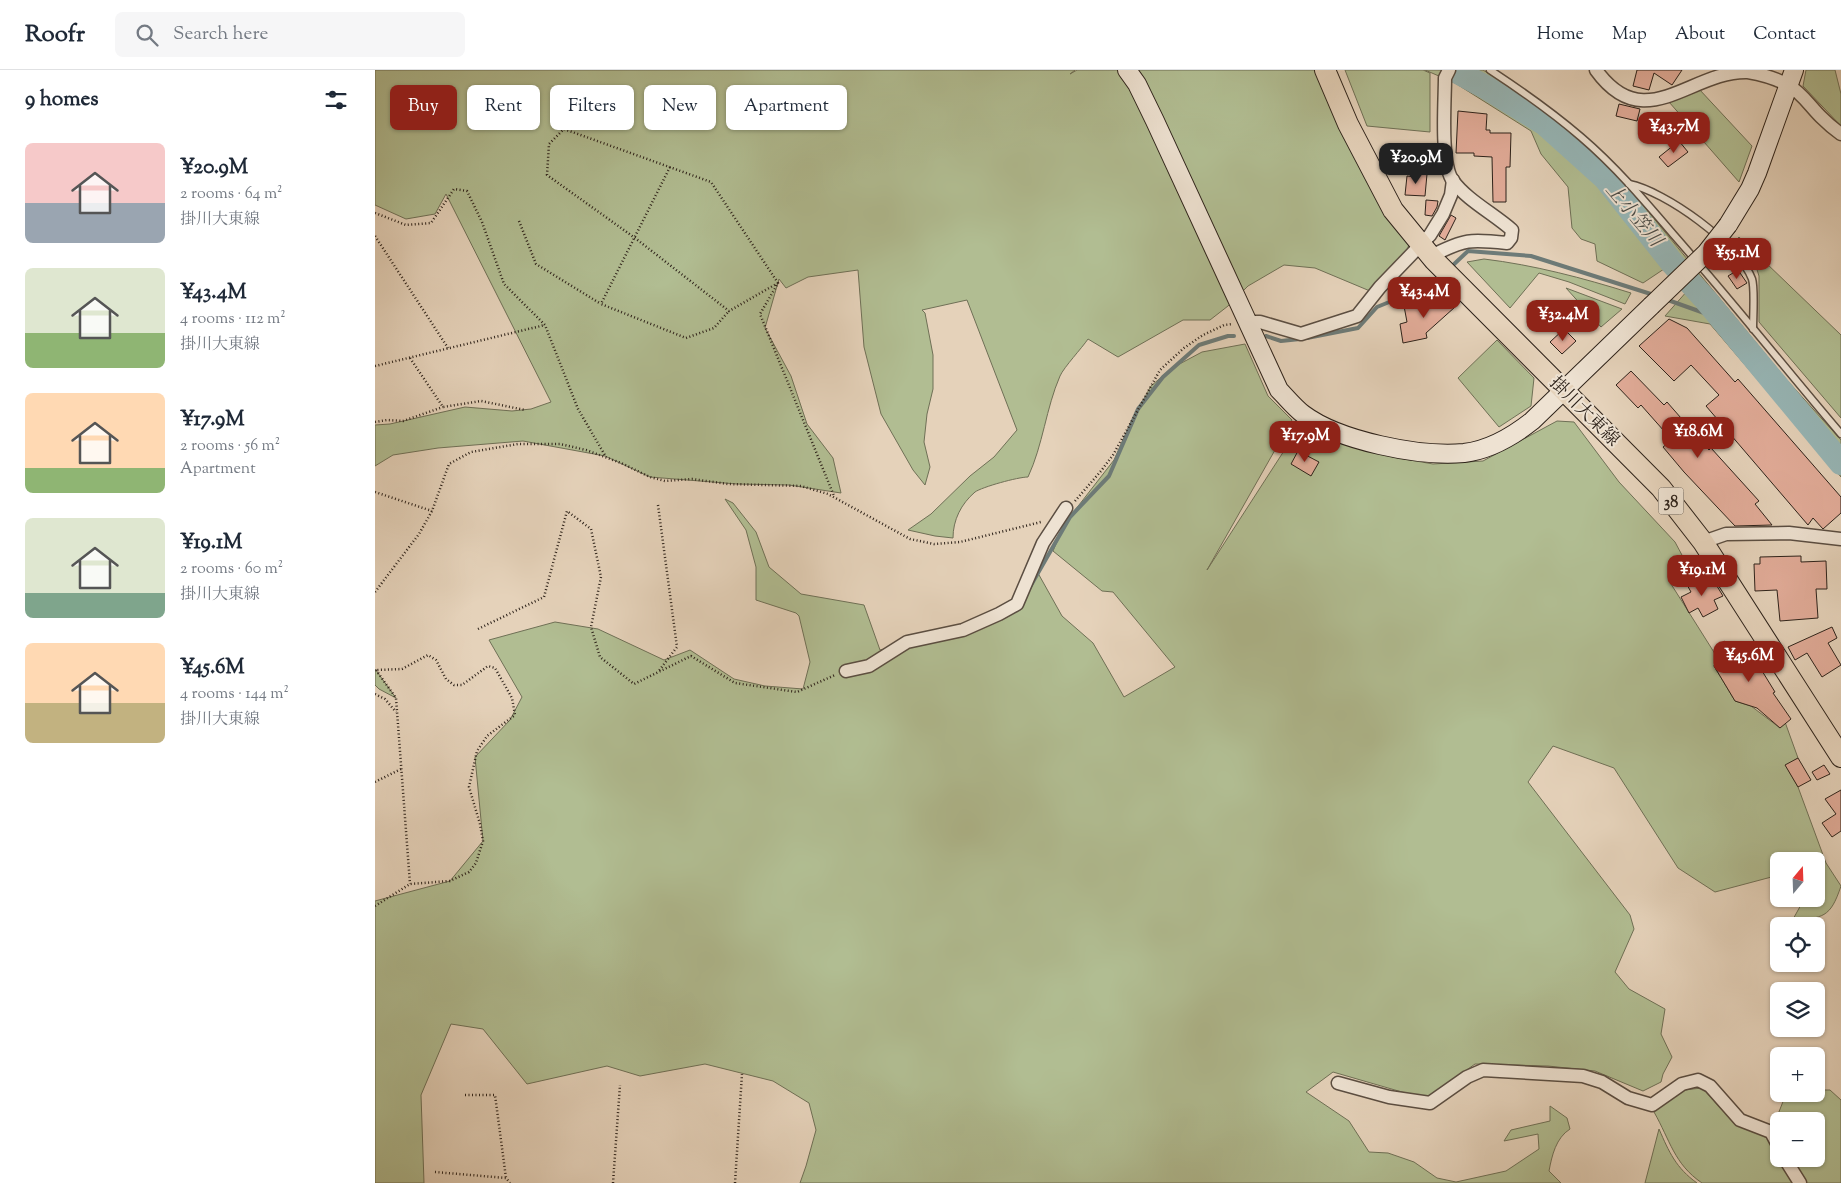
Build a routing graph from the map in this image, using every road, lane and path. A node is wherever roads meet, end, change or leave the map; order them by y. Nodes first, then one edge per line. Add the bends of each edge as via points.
1 (1127, 70) edge
2 (1325, 70) edge
3 (1490, 70) edge
4 (1596, 70) edge
5 (1447, 74) edge
6 (1791, 78) edge
7 (1841, 134) edge
8 (669, 167) junction
9 (1453, 180) junction
10 (1629, 184) junction
11 (375, 213) edge
12 (519, 221) dead end
13 (375, 236) edge
14 (635, 238) junction
15 (1429, 253) junction
16 (778, 283) junction
17 (601, 304) junction
18 (729, 311) junction
19 (1247, 322) junction
20 (545, 325) junction
21 (1753, 329) junction
22 (449, 348) junction
23 (410, 358) junction
24 (375, 366) edge
25 (1565, 390) junction
26 (447, 406) junction
27 (525, 410) dead end
28 (375, 422) edge
29 (1841, 434) edge
30 (606, 458) junction
31 (375, 492) edge
32 (835, 498) junction
33 (658, 505) dead end
34 (1066, 508) joint
35 (432, 511) junction
36 (1042, 522) dead end
37 (1841, 539) edge
38 (1703, 542) junction
39 (375, 592) edge
40 (478, 629) dead end
41 (375, 670) edge
42 (846, 671) joint
43 (658, 672) junction
44 (375, 694) edge
45 (397, 713) junction
46 (1841, 757) edge
47 (401, 769) junction
48 (375, 782) edge
49 (410, 884) junction
50 (375, 906) edge
51 (742, 1074) dead end
52 (1338, 1083) dead end
53 (620, 1085) dead end
54 (465, 1095) dead end
55 (1770, 1132) edge
56 (1790, 1167) edge
57 (435, 1172) dead end
58 (505, 1178) junction
59 (510, 1183) edge
60 (613, 1183) edge
61 (735, 1183) edge
62 (1800, 1183) edge

1 - 19 street via 1155,121
2 - 15 main road, 掛川大東線 / 38 via 1348,124 1393,210
3 - 10 lane via 1582,138
4 - 6 street via 1615,92 1633,99 1667,96 1713,76 1735,72
5 - 9 street via 1445,149
6 - 7 street via 1801,95
6 - 25 street, bridge via 1757,173 1728,225 1706,252
8 - 14 path
8 - 14 path via 564,129 549,144 547,175
8 - 16 path via 711,182
9 - 15 street via 1451,195 1430,235
9 - 15 street via 1512,230 1511,238 1507,243 1461,242
10 - 21 lane
10 - 21 lane via 1673,202 1737,254 1753,280
11 - 20 path via 405,225 431,223 454,189 467,191 504,284
12 - 17 path via 536,264
13 - 22 path
14 - 17 path
14 - 18 path
15 - 19 street via 1380,287 1357,316 1301,334 1261,322
15 - 25 main road, 掛川大東線 / 38
16 - 18 path
16 - 32 path via 760,314
17 - 18 path via 686,338 714,328
19 - 25 street via 1279,390 1303,414 1335,431 1380,445 1424,452 1464,453 1489,446 1517,434
19 - 34 path via 1223,326 1203,335 1183,348 1160,370 1113,454
20 - 22 path
20 - 30 path via 578,408
21 - 29 lane
22 - 23 path
23 - 24 path
23 - 26 path via 443,407
25 - 38 main road, 掛川大東線 / 38 via 1661,488
26 - 27 path via 481,401
26 - 28 path via 403,421
30 - 32 path via 665,481 692,479 728,484 801,486
30 - 35 path via 560,444 518,444 471,452 449,464
31 - 35 path
32 - 36 path via 910,539 934,544 960,542
33 - 43 path via 677,647
34 - 42 street via 1043,543 1017,604 963,630 907,642 869,666
35 - 39 path via 419,534
37 - 38 street via 1789,534 1726,534
38 - 46 main road, 掛川大東線 / 38
40 - 43 path via 544,597 567,511 591,528 601,577 591,627 600,657 635,684
41 - 45 path via 396,698
41 - 49 path via 402,669 428,655 436,660 446,678 454,685 462,685 488,666 495,668 512,698 515,715 487,736 477,751 471,771 469,787 483,841 476,862 469,872 450,881
42 - 43 path via 797,692 735,683 691,656
44 - 45 path via 385,699
45 - 47 path
47 - 48 path
47 - 49 path
49 - 50 path
51 - 61 path
52 - 55 street via 1389,1097 1430,1103 1467,1077 1483,1070 1512,1071 1583,1076 1602,1082 1628,1098 1653,1105 1682,1084 1698,1080 1710,1086 1740,1120
53 - 60 path
54 - 58 path via 495,1095
56 - 62 street
57 - 58 path
58 - 59 path

